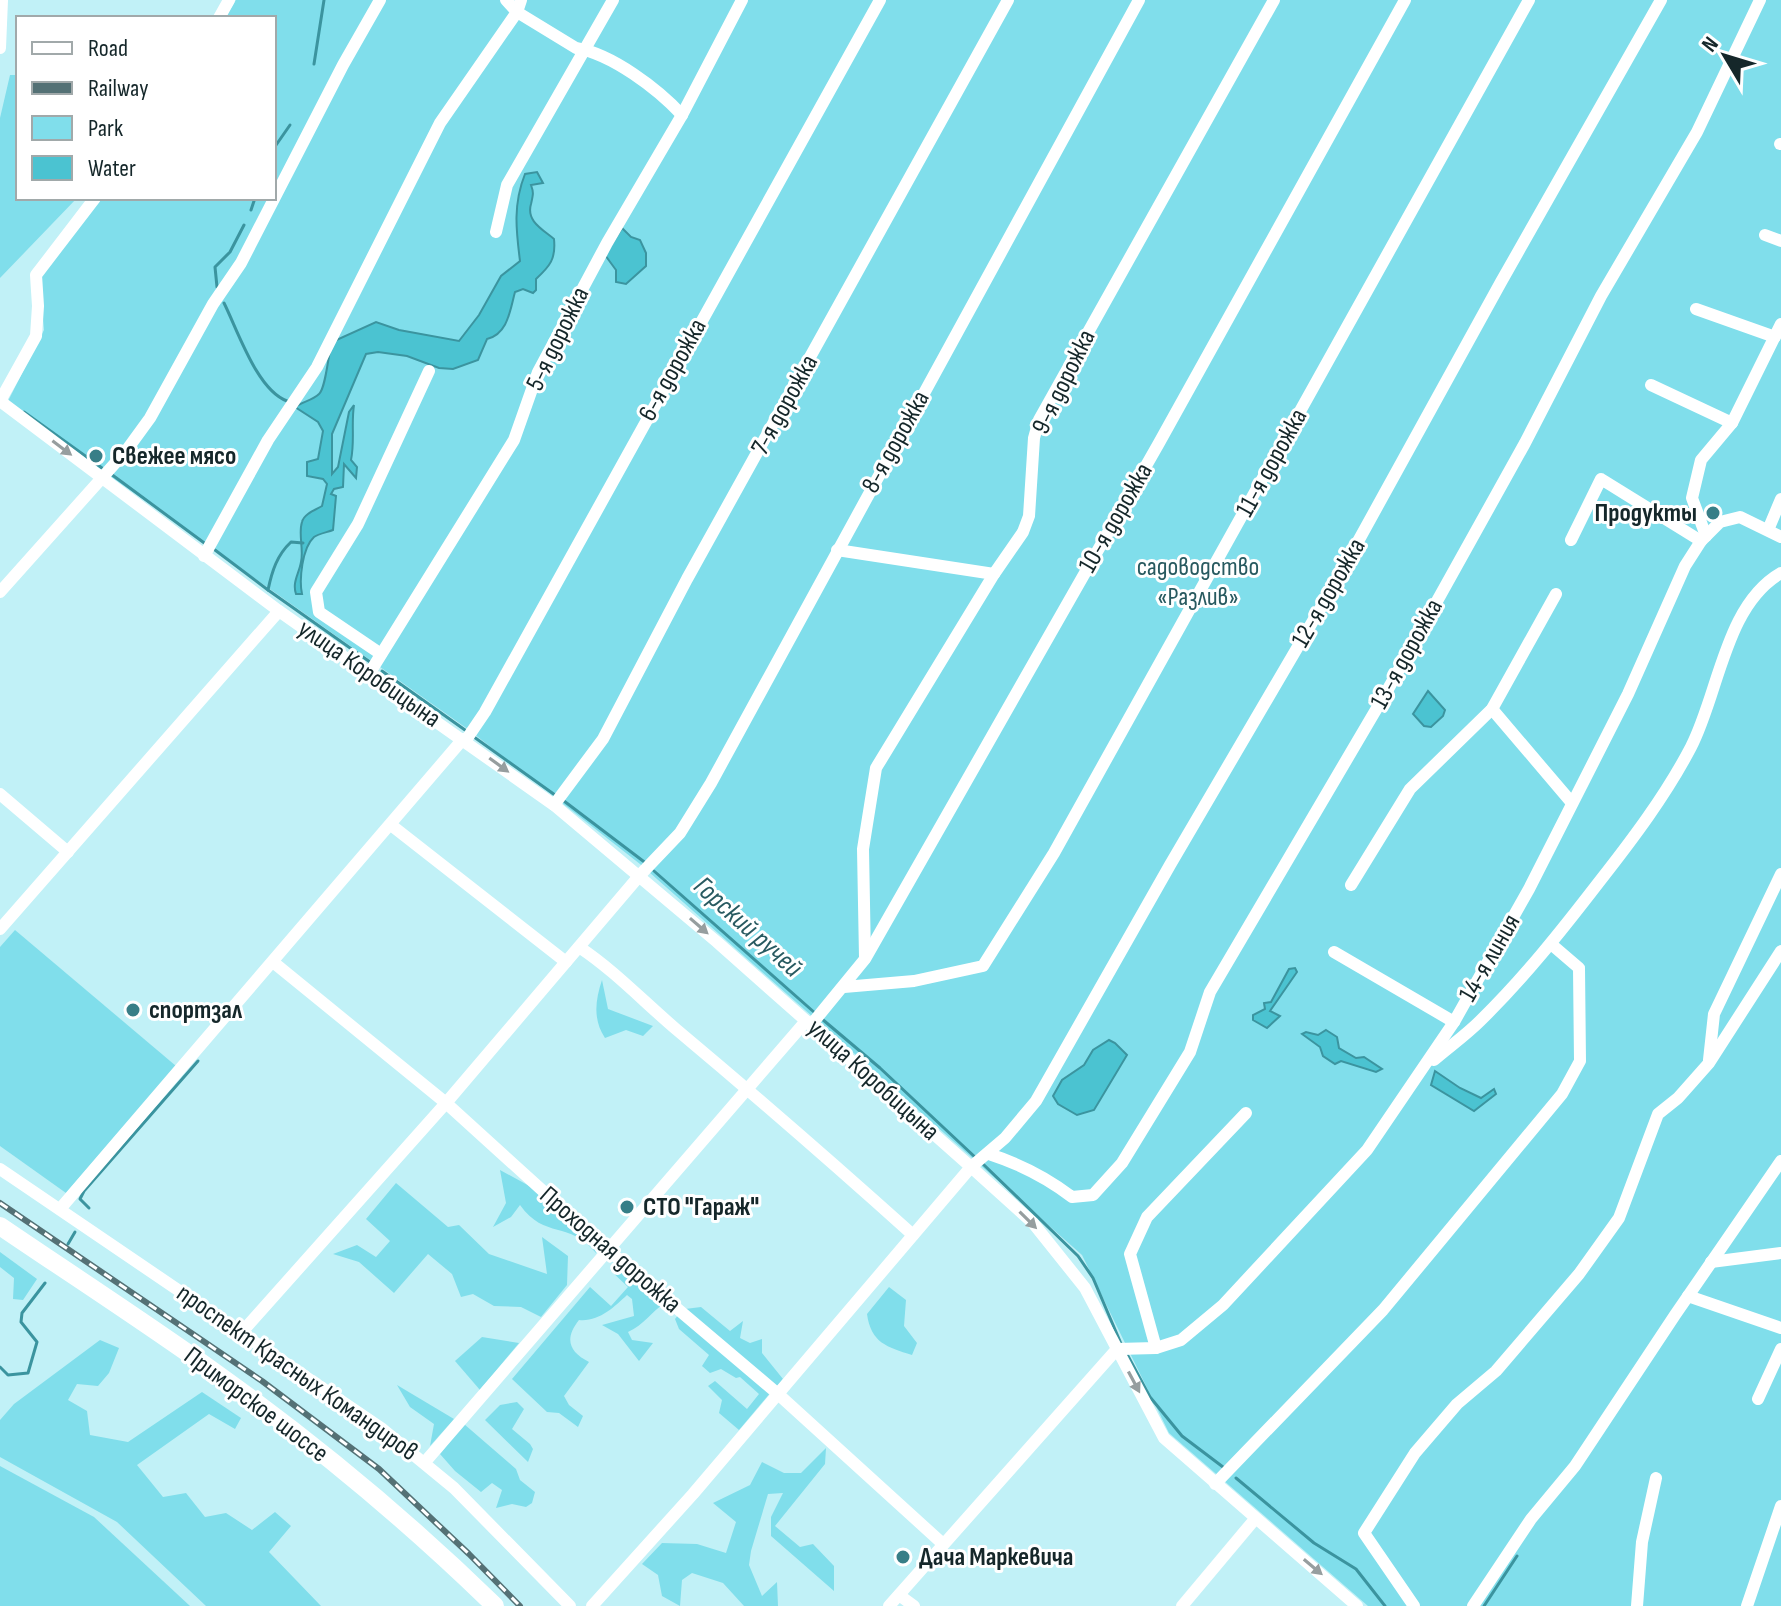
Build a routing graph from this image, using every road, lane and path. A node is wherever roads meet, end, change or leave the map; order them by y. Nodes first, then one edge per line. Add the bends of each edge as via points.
1 (2, 0) edge
2 (380, 0) edge
3 (506, 0) edge
4 (613, 0) edge
5 (742, 0) edge
6 (880, 0) edge
7 (1008, 0) edge
8 (1139, 0) edge
9 (1274, 0) edge
10 (1405, 0) edge
11 (1529, 0) edge
12 (1661, 0) edge
13 (1760, 0) edge
14 (519, 6) edge
15 (0, 48) edge
16 (586, 50) junction
17 (682, 115) junction
18 (276, 195) edge
19 (93, 200) edge
20 (273, 200) edge
21 (496, 232) dead end
22 (1765, 235) dead end
23 (1781, 241) edge
24 (1696, 309) dead end
25 (1781, 324) edge
26 (1775, 337) junction
27 (429, 371) dead end
28 (1651, 385) dead end
29 (0, 401) edge
30 (1732, 423) junction
31 (100, 477) junction
32 (1781, 499) edge
33 (1768, 530) junction
34 (1781, 537) edge
35 (1704, 538) junction
36 (1571, 540) dead end
37 (837, 550) junction
38 (204, 556) junction
39 (1781, 573) edge
40 (994, 574) junction
41 (0, 592) edge
42 (1556, 594) dead end
43 (279, 611) junction
44 (381, 654) junction
45 (369, 674) junction
46 (1492, 709) junction
47 (464, 740) junction
48 (0, 794) edge
49 (1572, 803) junction
50 (554, 805) junction
51 (391, 825) junction
52 (68, 852) junction
53 (1781, 874) edge
54 (640, 875) junction
55 (1351, 885) dead end
56 (0, 929) edge
57 (1551, 944) junction
58 (579, 947) junction
59 (1781, 951) edge
60 (1334, 952) dead end
61 (865, 959) junction
62 (273, 962) junction
63 (566, 962) junction
64 (844, 987) junction
65 (1454, 1022) junction
66 (809, 1023) junction
67 (1709, 1063) junction
68 (1422, 1069) junction
69 (747, 1089) junction
70 (446, 1103) junction
71 (1246, 1113) dead end
72 (989, 1154) junction
73 (1781, 1161) edge
74 (971, 1167) junction
75 (0, 1169) edge
76 (60, 1209) junction
77 (0, 1226) edge
78 (913, 1235) junction
79 (0, 1240) edge
80 (608, 1250) junction
81 (1781, 1253) edge
82 (1711, 1262) junction
83 (1688, 1296) junction
84 (1781, 1328) edge
85 (242, 1332) junction
86 (1156, 1348) junction
87 (1117, 1349) junction
88 (1781, 1349) edge
89 (778, 1394) junction
90 (1758, 1399) dead end
91 (425, 1462) junction
92 (1656, 1478) dead end
93 (1215, 1484) junction
94 (1781, 1506) edge
95 (1255, 1519) junction
96 (943, 1544) junction
97 (899, 1595) junction
98 (480, 1606) edge
99 (495, 1606) edge
100 (570, 1606) edge
101 (592, 1606) edge
102 (889, 1606) edge
103 (914, 1606) edge
104 (1182, 1606) edge
105 (1357, 1606) edge
106 (1414, 1606) edge
107 (1473, 1606) edge
108 (1637, 1606) edge
109 (1747, 1606) edge

1 - 15 street
2 - 18 street
3 - 14 street
4 - 16 street
5 - 17 street, 5-я дорожка
6 - 47 street, 6-я дорожка via 485,712
7 - 50 street, 7-я дорожка via 603,739
8 - 37 street, 8-я дорожка
9 - 40 street, 9-я дорожка via 1039,420 1029,516
10 - 61 street, 10-я дорожка
11 - 64 street, 11-я дорожка via 1062,839 983,966 914,981
12 - 72 street, 12-я дорожка via 1334,585 1036,1101
13 - 72 street, 13-я дорожка via 1697,132 1601,296 1387,691 1210,992 1190,1052 1122,1163 1093,1195 1072,1197 1018,1163
14 - 16 street
14 - 38 street via 440,123 317,367 268,440
16 - 17 street via 629,71
16 - 21 street via 507,185
17 - 44 street, 5-я дорожка via 538,372 514,440
19 - 29 street via 36,275 36,336
20 - 31 street via 150,418
22 - 23 street
24 - 26 street
25 - 26 street
26 - 30 street
27 - 44 street via 358,524 316,592 319,612
28 - 30 street
29 -> 31 street, улица Коробицына
30 - 35 street via 1701,460 1692,498
31 - 38 street, улица Коробицына
31 - 41 street
32 - 33 street
33 - 34 street
33 - 35 street via 1740,517 1720,522
35 - 36 street via 1601,479
35 - 49 street, 14-я линия via 1685,566
37 - 40 street
37 - 54 street, 8-я дорожка via 711,783 680,833
38 - 43 street, улица Коробицына
39 - 57 street via 1764,583 1743,613 1692,746 1634,838
40 - 61 street, 9-я дорожка via 876,768 863,849
42 - 46 street
43 - 45 street, улица Коробицына
43 - 52 street
44 - 45 street, 5-я дорожка
45 - 47 street, улица Коробицына
46 - 49 street
46 - 55 street via 1410,789
47 -> 50 street, улица Коробицына
47 - 51 street, 6-я дорожка
48 - 52 street
49 - 65 street, 14-я линия
50 - 54 street, улица Коробицына
51 - 62 street, 6-я дорожка
51 - 63 street
52 - 56 street
53 - 67 street via 1714,1014
54 - 58 street, 8-я дорожка
54 -> 66 street, улица Коробицына
57 - 68 street via 1479,1022
57 - 93 street via 1579,968 1580,1061 1562,1094 1383,1310
58 - 63 street, 8-я дорожка
58 - 69 street via 609,967
59 - 67 street
60 - 65 street
61 - 64 street, 10-я дорожка
62 - 70 street, Проходная дорожка
62 - 76 street, 6-я дорожка
63 - 70 street, 8-я дорожка
64 - 66 street, 10-я дорожка
65 - 68 street, 14-я линия
66 - 69 street, 10-я дорожка
66 - 74 street, улица Коробицына
67 - 106 street via 1658,1114 1619,1218 1579,1274 1496,1371 1457,1404 1415,1453 1364,1533
68 - 86 street, 14-я линия via 1367,1150 1286,1240 1181,1340
69 - 78 street
69 - 80 street, 10-я дорожка
70 - 80 street, Проходная дорожка
70 - 85 street, 8-я дорожка
71 - 86 street via 1147,1217 1130,1254
72 - 74 street, 12-я дорожка
73 - 82 street
74 - 78 street, 12-я дорожка
74 -> 87 street, улица Коробицына via 1033,1223 1085,1288
75 - 76 street, проспект Красных Командиров
76 - 85 street, проспект Красных Командиров
77 - 99 highway, Приморское шоссе via 292,1429
78 - 89 street, 12-я дорожка
79 - 98 highway, Приморское шоссе via 286,1438 410,1540
80 - 89 street, Проходная дорожка
80 - 91 street, 10-я дорожка
81 - 82 street
82 - 83 street
83 - 84 street
83 - 107 street via 1575,1466 1531,1519
85 - 91 street, проспект Красных Командиров
86 - 87 street, 14-я линия
87 -> 93 street, улица Коробицына via 1164,1438
87 - 96 street
88 - 90 street
89 - 96 street, Проходная дорожка
89 - 101 street, 12-я дорожка
91 - 100 street, проспект Красных Командиров
92 - 108 street via 1642,1542
93 - 95 street, улица Коробицына
94 - 109 street
95 - 104 street
95 -> 105 street, улица Коробицына
96 - 97 street
97 - 102 street
97 - 103 street

